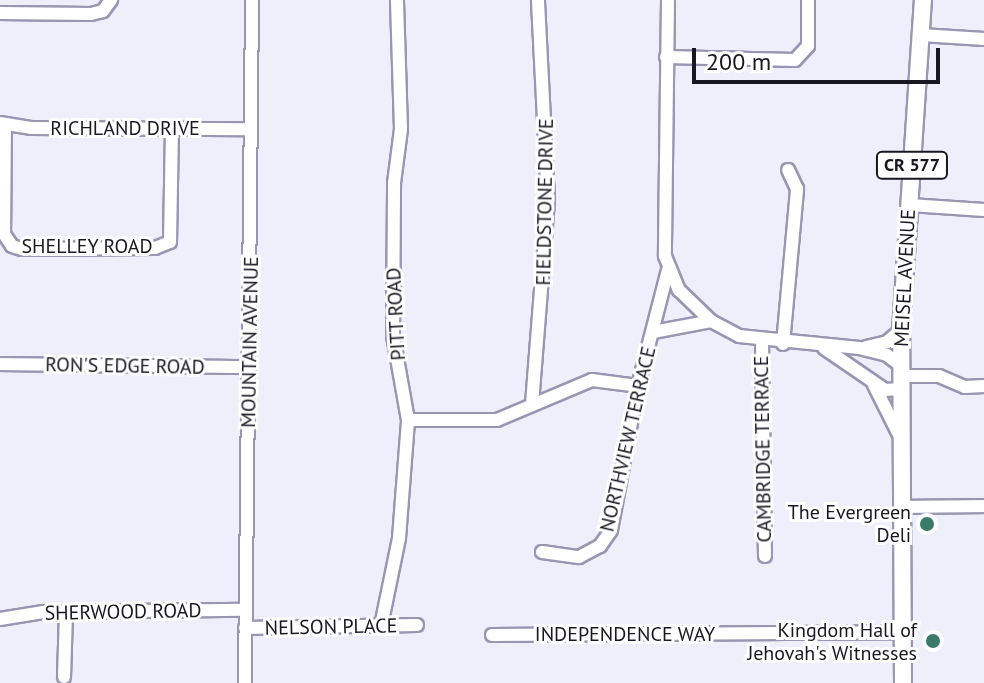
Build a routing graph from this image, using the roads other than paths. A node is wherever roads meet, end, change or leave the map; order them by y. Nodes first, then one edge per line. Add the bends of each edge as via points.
1 (111, 0) edge
2 (252, 0) edge
3 (397, 0) edge
4 (538, 0) edge
5 (668, 0) edge
6 (808, 0) edge
7 (923, 0) edge
8 (0, 13) edge
9 (921, 35) junction
10 (984, 39) edge
11 (666, 57) junction
12 (2, 123) edge
13 (172, 128) junction
14 (251, 129) junction
15 (788, 170) dead end
16 (910, 205) junction
17 (984, 210) edge
18 (668, 270) junction
19 (711, 321) junction
20 (901, 330) junction
21 (653, 332) junction
22 (762, 342) junction
23 (783, 344) junction
24 (824, 348) junction
25 (859, 348) junction
26 (0, 364) edge
27 (250, 367) junction
28 (900, 377) junction
29 (873, 382) junction
30 (638, 386) junction
31 (984, 386) edge
32 (532, 404) junction
33 (408, 420) junction
34 (901, 441) junction
35 (984, 506) edge
36 (902, 507) junction
37 (542, 552) dead end
38 (765, 556) dead end
39 (246, 610) junction
40 (66, 612) junction
41 (0, 619) edge
42 (417, 625) dead end
43 (381, 626) junction
44 (245, 628) junction
45 (902, 632) junction
46 (492, 635) dead end
47 (64, 677) dead end
48 (245, 683) edge
49 (903, 683) edge

1 - 8 street via 97,14
2 - 14 street, MOUNTAIN AVENUE
3 - 33 street, PITT ROAD via 401,129 394,183 393,336
4 - 32 street, FIELDSTONE DRIVE via 548,199
5 - 11 street, NORTHVIEW TERRACE
6 - 11 street via 808,46 795,60
7 - 9 main road, MEISEL AVENUE / CR 577
9 - 10 street
9 - 16 main road, MEISEL AVENUE / CR 577
11 - 18 street, NORTHVIEW TERRACE
12 - 13 street, RICHLAND DRIVE
12 - 13 street, SHELLEY ROAD via 4,234 12,246 22,249 146,248 170,242
13 - 14 street, RICHLAND DRIVE
14 - 27 street, MOUNTAIN AVENUE
15 - 23 street via 797,189
16 - 17 street
16 - 20 main road, MEISEL AVENUE / CR 577
18 - 19 street
18 - 21 street, NORTHVIEW TERRACE
19 - 21 street
19 - 22 street
20 - 25 street via 887,342
20 - 28 main road, MEISEL AVENUE / CR 577
21 - 30 street, NORTHVIEW TERRACE
22 - 23 street
22 - 38 street, CAMBRIDGE TERRACE
23 - 24 street
24 - 25 street
24 - 29 street
25 - 28 street via 887,355
26 - 27 street, RON'S EDGE ROAD
27 - 39 street, MOUNTAIN AVENUE
28 - 29 street via 885,390
28 - 31 street via 939,376 965,387
28 - 34 main road, CR 577
29 - 34 street
30 - 32 street via 592,380
30 - 37 street, NORTHVIEW TERRACE via 606,538 579,557
32 - 33 street via 497,420
33 - 43 street, PITT ROAD via 399,538
34 - 36 main road, CR 577
35 - 36 street
36 - 45 main road, CR 577
39 - 40 street, SHERWOOD ROAD
39 - 44 street, MOUNTAIN AVENUE
40 - 41 street, SHERWOOD ROAD
40 - 47 street
42 - 43 street, NELSON PLACE
43 - 44 street, NELSON PLACE
44 - 48 street, MOUNTAIN AVENUE
45 - 46 street, INDEPENDENCE WAY
45 - 49 main road, CR 577

